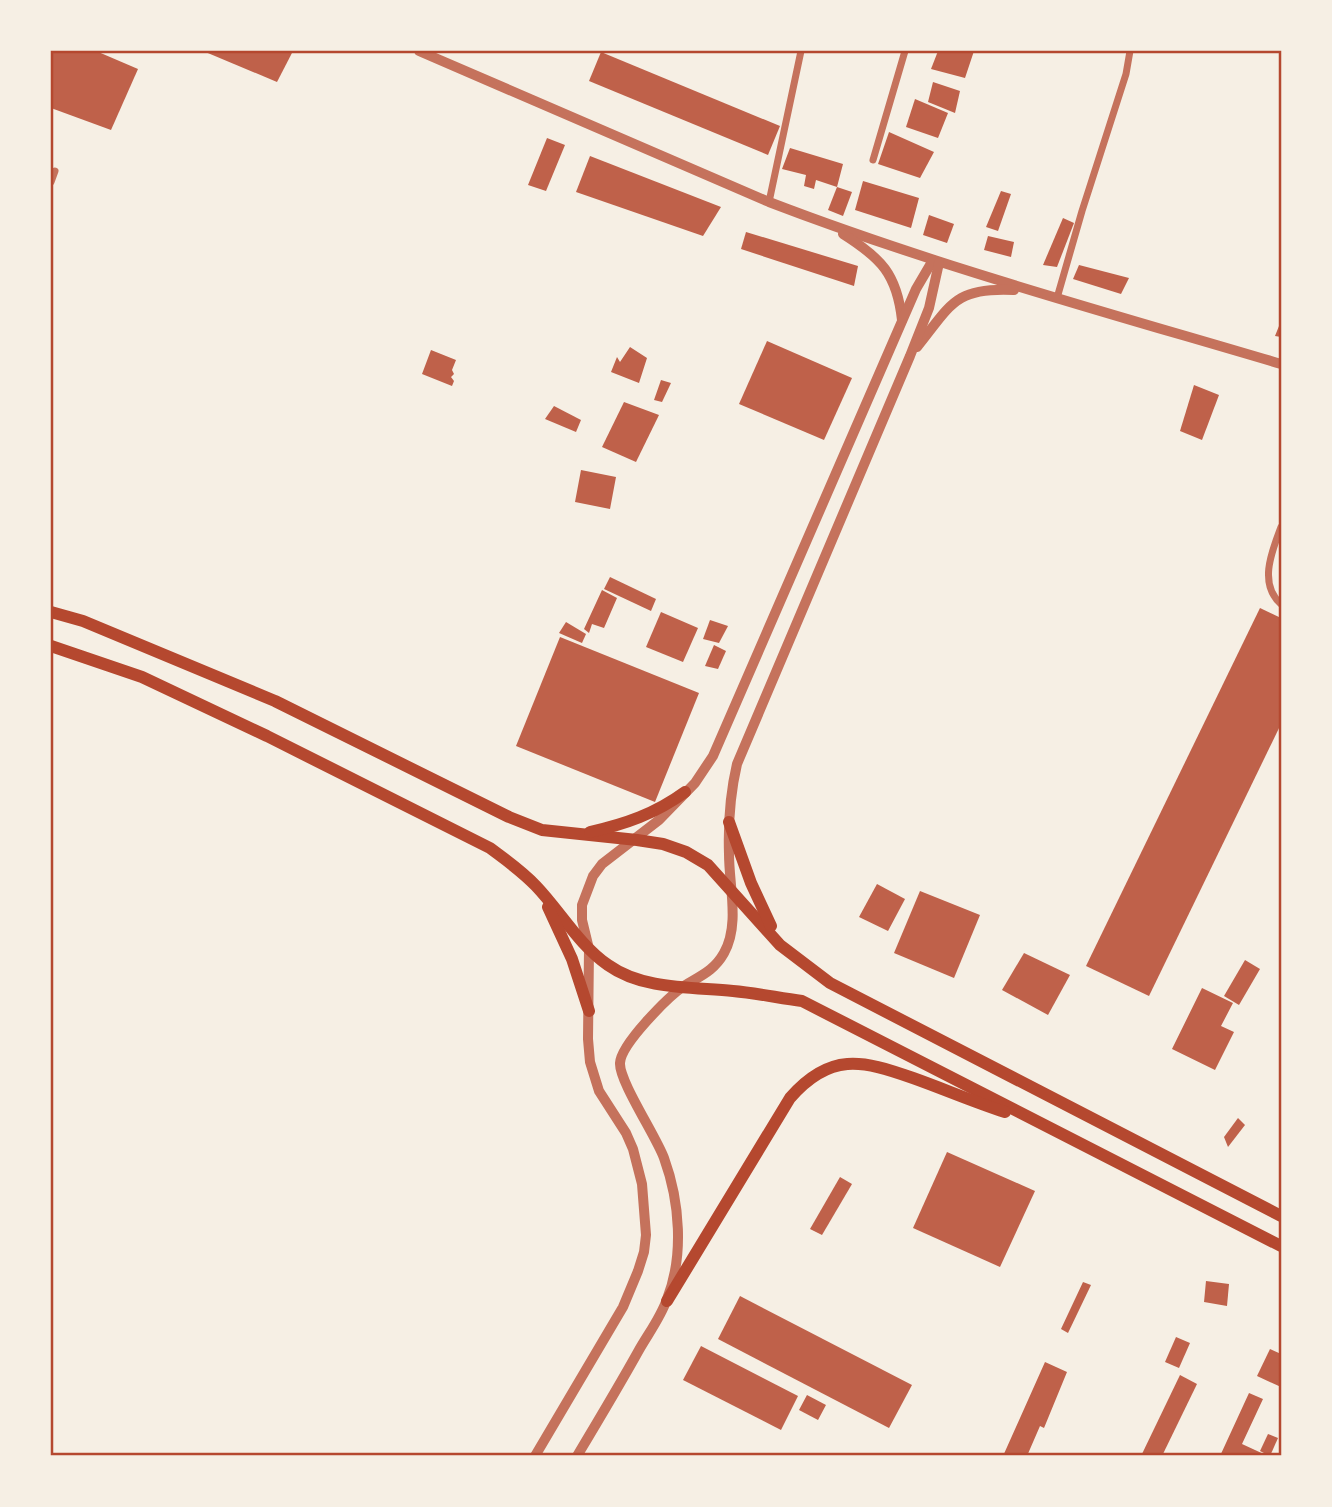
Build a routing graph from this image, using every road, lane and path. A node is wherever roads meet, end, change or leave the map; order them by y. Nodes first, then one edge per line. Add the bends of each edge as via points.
1 (419, 51) edge
2 (801, 51) edge
3 (905, 51) edge
4 (1130, 51) edge
5 (873, 160) dead end
6 (55, 171) dead end
7 (51, 182) edge
8 (769, 202) junction
9 (827, 224) junction
10 (936, 262) junction
11 (1028, 290) junction
12 (1057, 298) junction
13 (902, 321) junction
14 (910, 356) junction
15 (1281, 364) edge
16 (1281, 527) edge
17 (1281, 604) edge
18 (51, 612) edge
19 (51, 646) edge
20 (685, 792) junction
21 (729, 822) junction
22 (575, 835) junction
23 (637, 839) junction
24 (535, 885) junction
25 (730, 890) junction
26 (780, 944) junction
27 (589, 949) junction
28 (684, 986) junction
29 (589, 1011) junction
30 (1031, 1118) junction
31 (1281, 1216) edge
32 (1281, 1246) edge
33 (667, 1301) junction
34 (535, 1456) edge
35 (578, 1456) edge

1 - 8 street
2 - 8 street
3 - 5 street
4 - 12 street
6 - 7 street
8 - 9 street
9 - 10 street
9 - 13 street via 865,248 887,269 898,294
10 - 11 street
10 - 13 street via 920,279
10 - 14 street via 933,293
11 - 12 street
11 - 14 street via 990,288 965,295 945,310
12 - 15 street
13 - 20 street via 713,757
14 - 21 street via 737,764
16 - 17 street via 1268,574 1271,592
18 - 22 highway via 263,695 509,817 542,830
19 - 24 highway via 142,677 402,802 490,848
20 - 22 highway via 640,818
20 - 23 street
21 - 25 street
21 - 26 highway
22 - 23 highway
23 - 25 highway via 686,852 708,866
23 - 27 street via 602,864 586,890 582,920
24 - 27 highway
24 - 29 highway via 572,959
25 - 26 highway
25 - 28 street via 733,928 724,953 707,974
26 - 31 highway via 830,984
27 - 28 highway via 609,966 636,979
27 - 29 street
28 - 30 highway via 802,1001
28 - 33 street via 629,1041 620,1063 623,1079 664,1156 674,1193 677,1249
29 - 34 street via 588,1051 594,1077 626,1133 642,1184 644,1252 614,1324
30 - 32 highway
30 - 33 highway via 873,1064 846,1064 821,1072 790,1098
33 - 35 street

